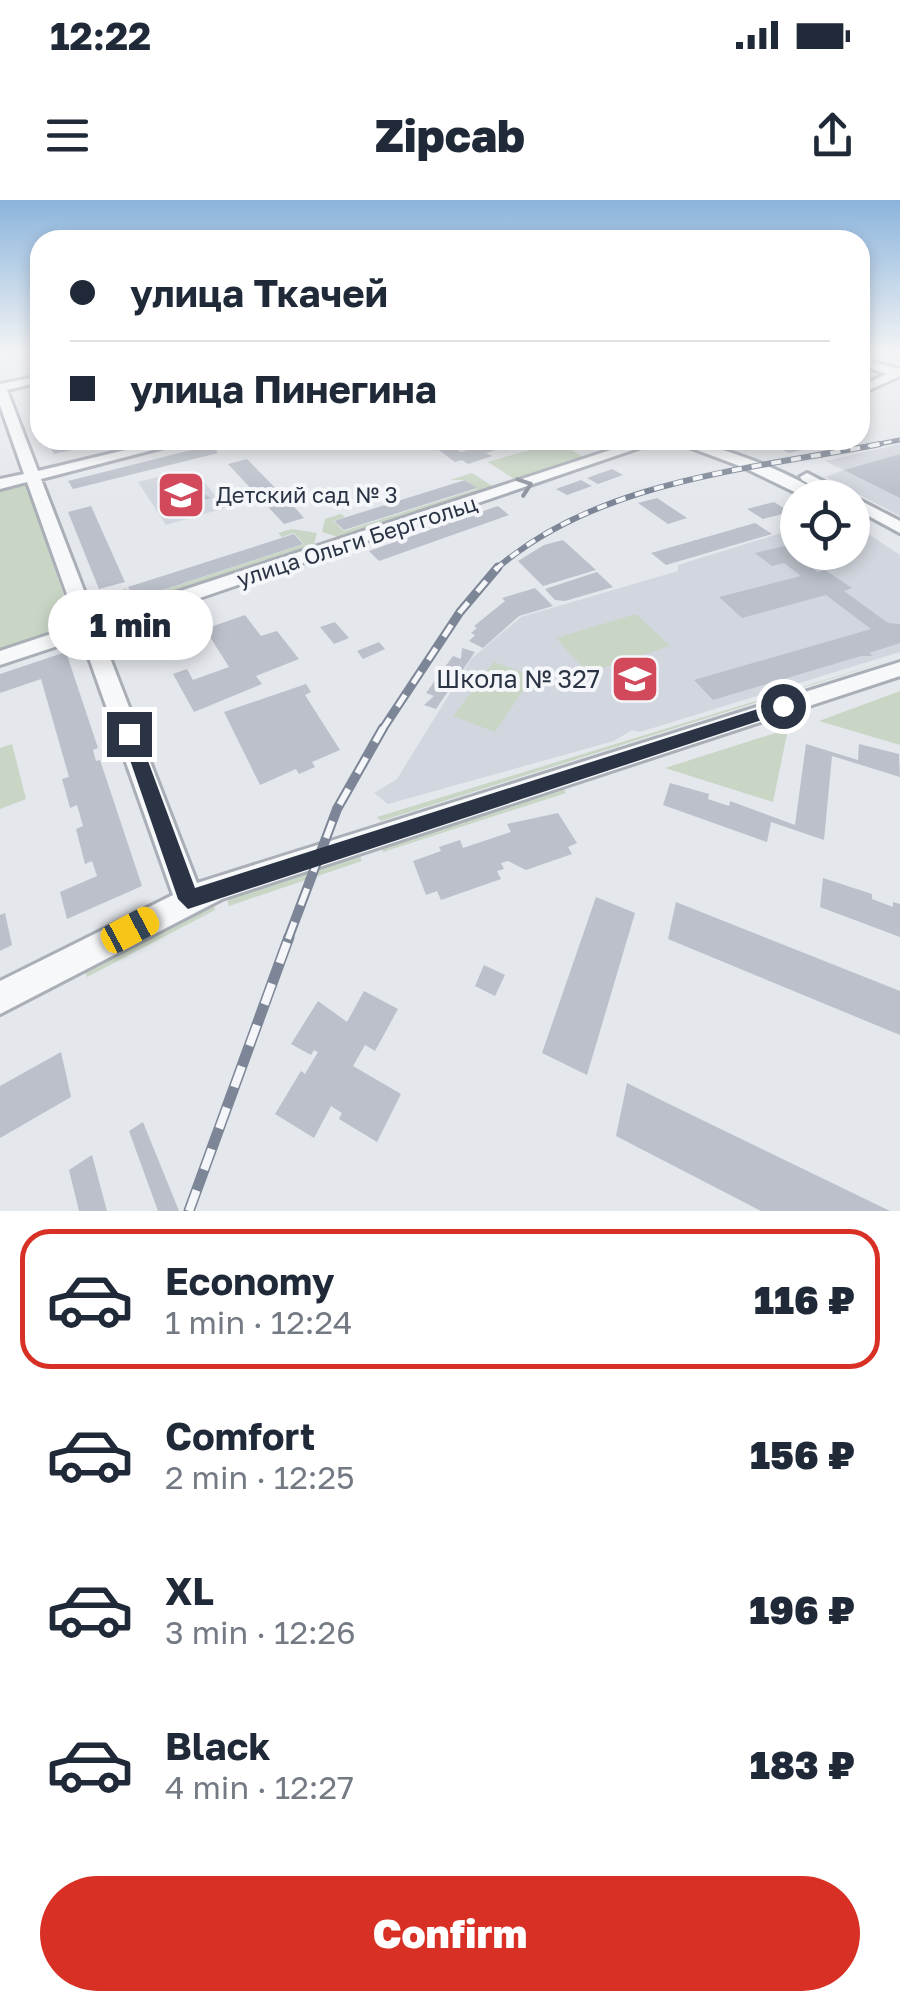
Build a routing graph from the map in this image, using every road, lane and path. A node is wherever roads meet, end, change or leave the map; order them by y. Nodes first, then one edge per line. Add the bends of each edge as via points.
1 (4, 398) edge
2 (142, 450) edge
3 (625, 450) edge
4 (707, 450) edge
5 (738, 450) edge
6 (770, 462) junction
7 (750, 465) junction
8 (34, 476) junction
9 (789, 480) edge
10 (799, 480) edge
11 (0, 484) edge
12 (870, 511) edge
13 (870, 525) edge
14 (900, 528) edge
15 (900, 542) edge
16 (88, 629) junction
17 (0, 658) edge
18 (900, 670) edge
19 (188, 899) junction
20 (0, 998) edge

1 - 8 street
2 - 8 street
16 -> 3 street, улица Ольги Берггольц
4 - 7 street
5 - 6 street
6 - 7 street
6 - 10 street
7 - 9 street
8 - 11 street
8 - 16 street
12 - 14 street
13 - 15 street
16 - 17 street, улица Ольги Берггольц
16 - 19 street
18 - 19 street
19 - 20 street

